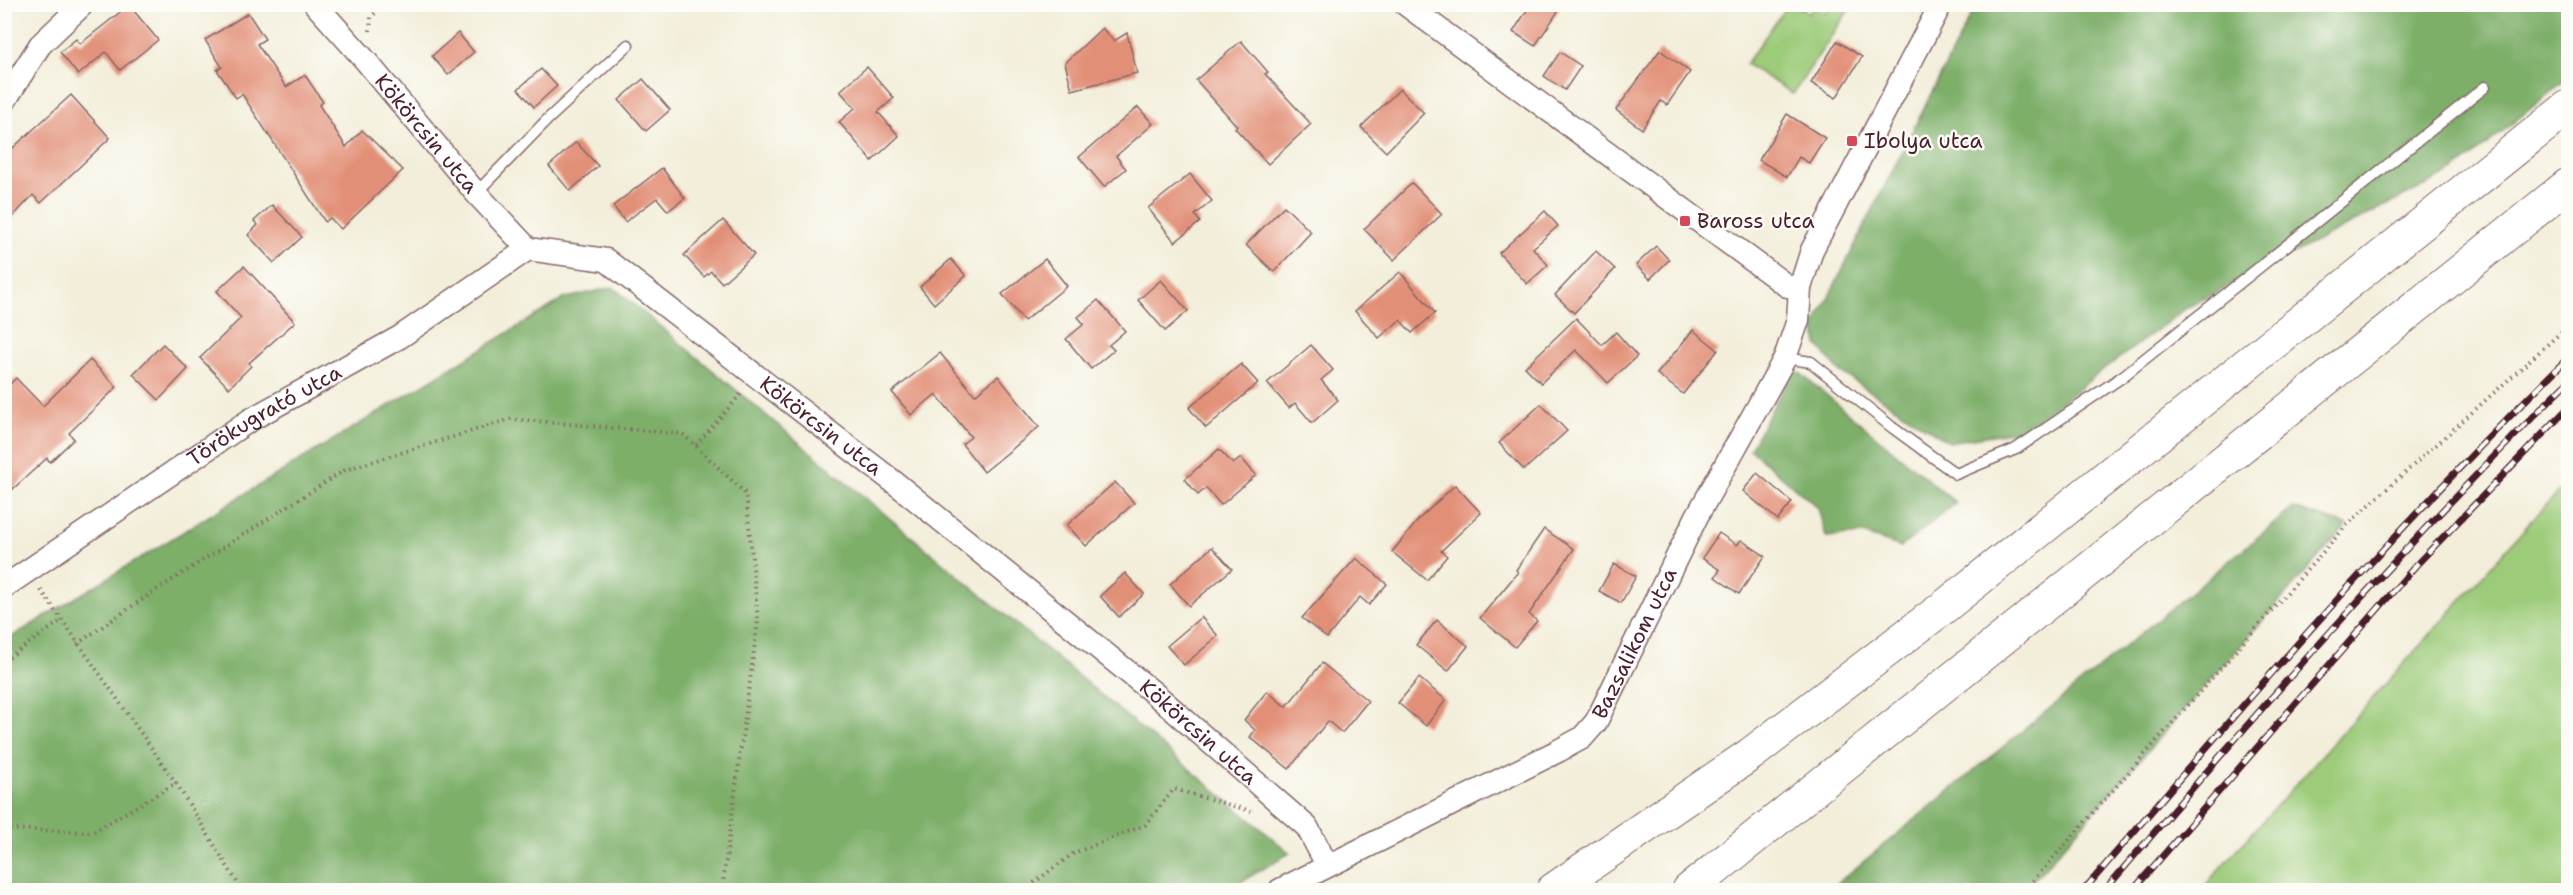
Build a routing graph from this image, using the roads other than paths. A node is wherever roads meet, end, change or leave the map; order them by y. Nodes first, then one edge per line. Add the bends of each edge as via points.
1 (83, 4) edge
2 (315, 4) edge
3 (1405, 4) edge
4 (1941, 4) edge
5 (628, 45) dead end
6 (2485, 87) dead end
7 (4, 102) edge
8 (2568, 107) edge
9 (2568, 185) edge
10 (476, 193) junction
11 (528, 249) junction
12 (1800, 288) junction
13 (1785, 358) junction
14 (4, 587) edge
15 (1327, 865) junction
16 (1280, 891) edge
17 (1553, 891) edge
18 (1689, 891) edge

1 - 7 street via 40,45
2 - 10 street, Kökörcsin utca
3 - 12 street via 1787,286
4 - 12 street via 1812,250
5 - 10 lane
6 - 13 lane via 2122,377 2016,449 1956,474 1811,362
8 - 17 highway via 1944,607 1751,754
9 - 18 highway
10 - 11 street, Kökörcsin utca
11 - 14 street, Törökugrató utca via 400,337 250,420
11 - 15 street, Kökörcsin utca via 606,260 899,486 1155,694 1307,827
12 - 13 street, Bazsalikom utca via 1798,320
13 - 15 street, Bazsalikom utca via 1697,516 1596,722 1582,738
15 - 16 street, Bazsalikom utca

